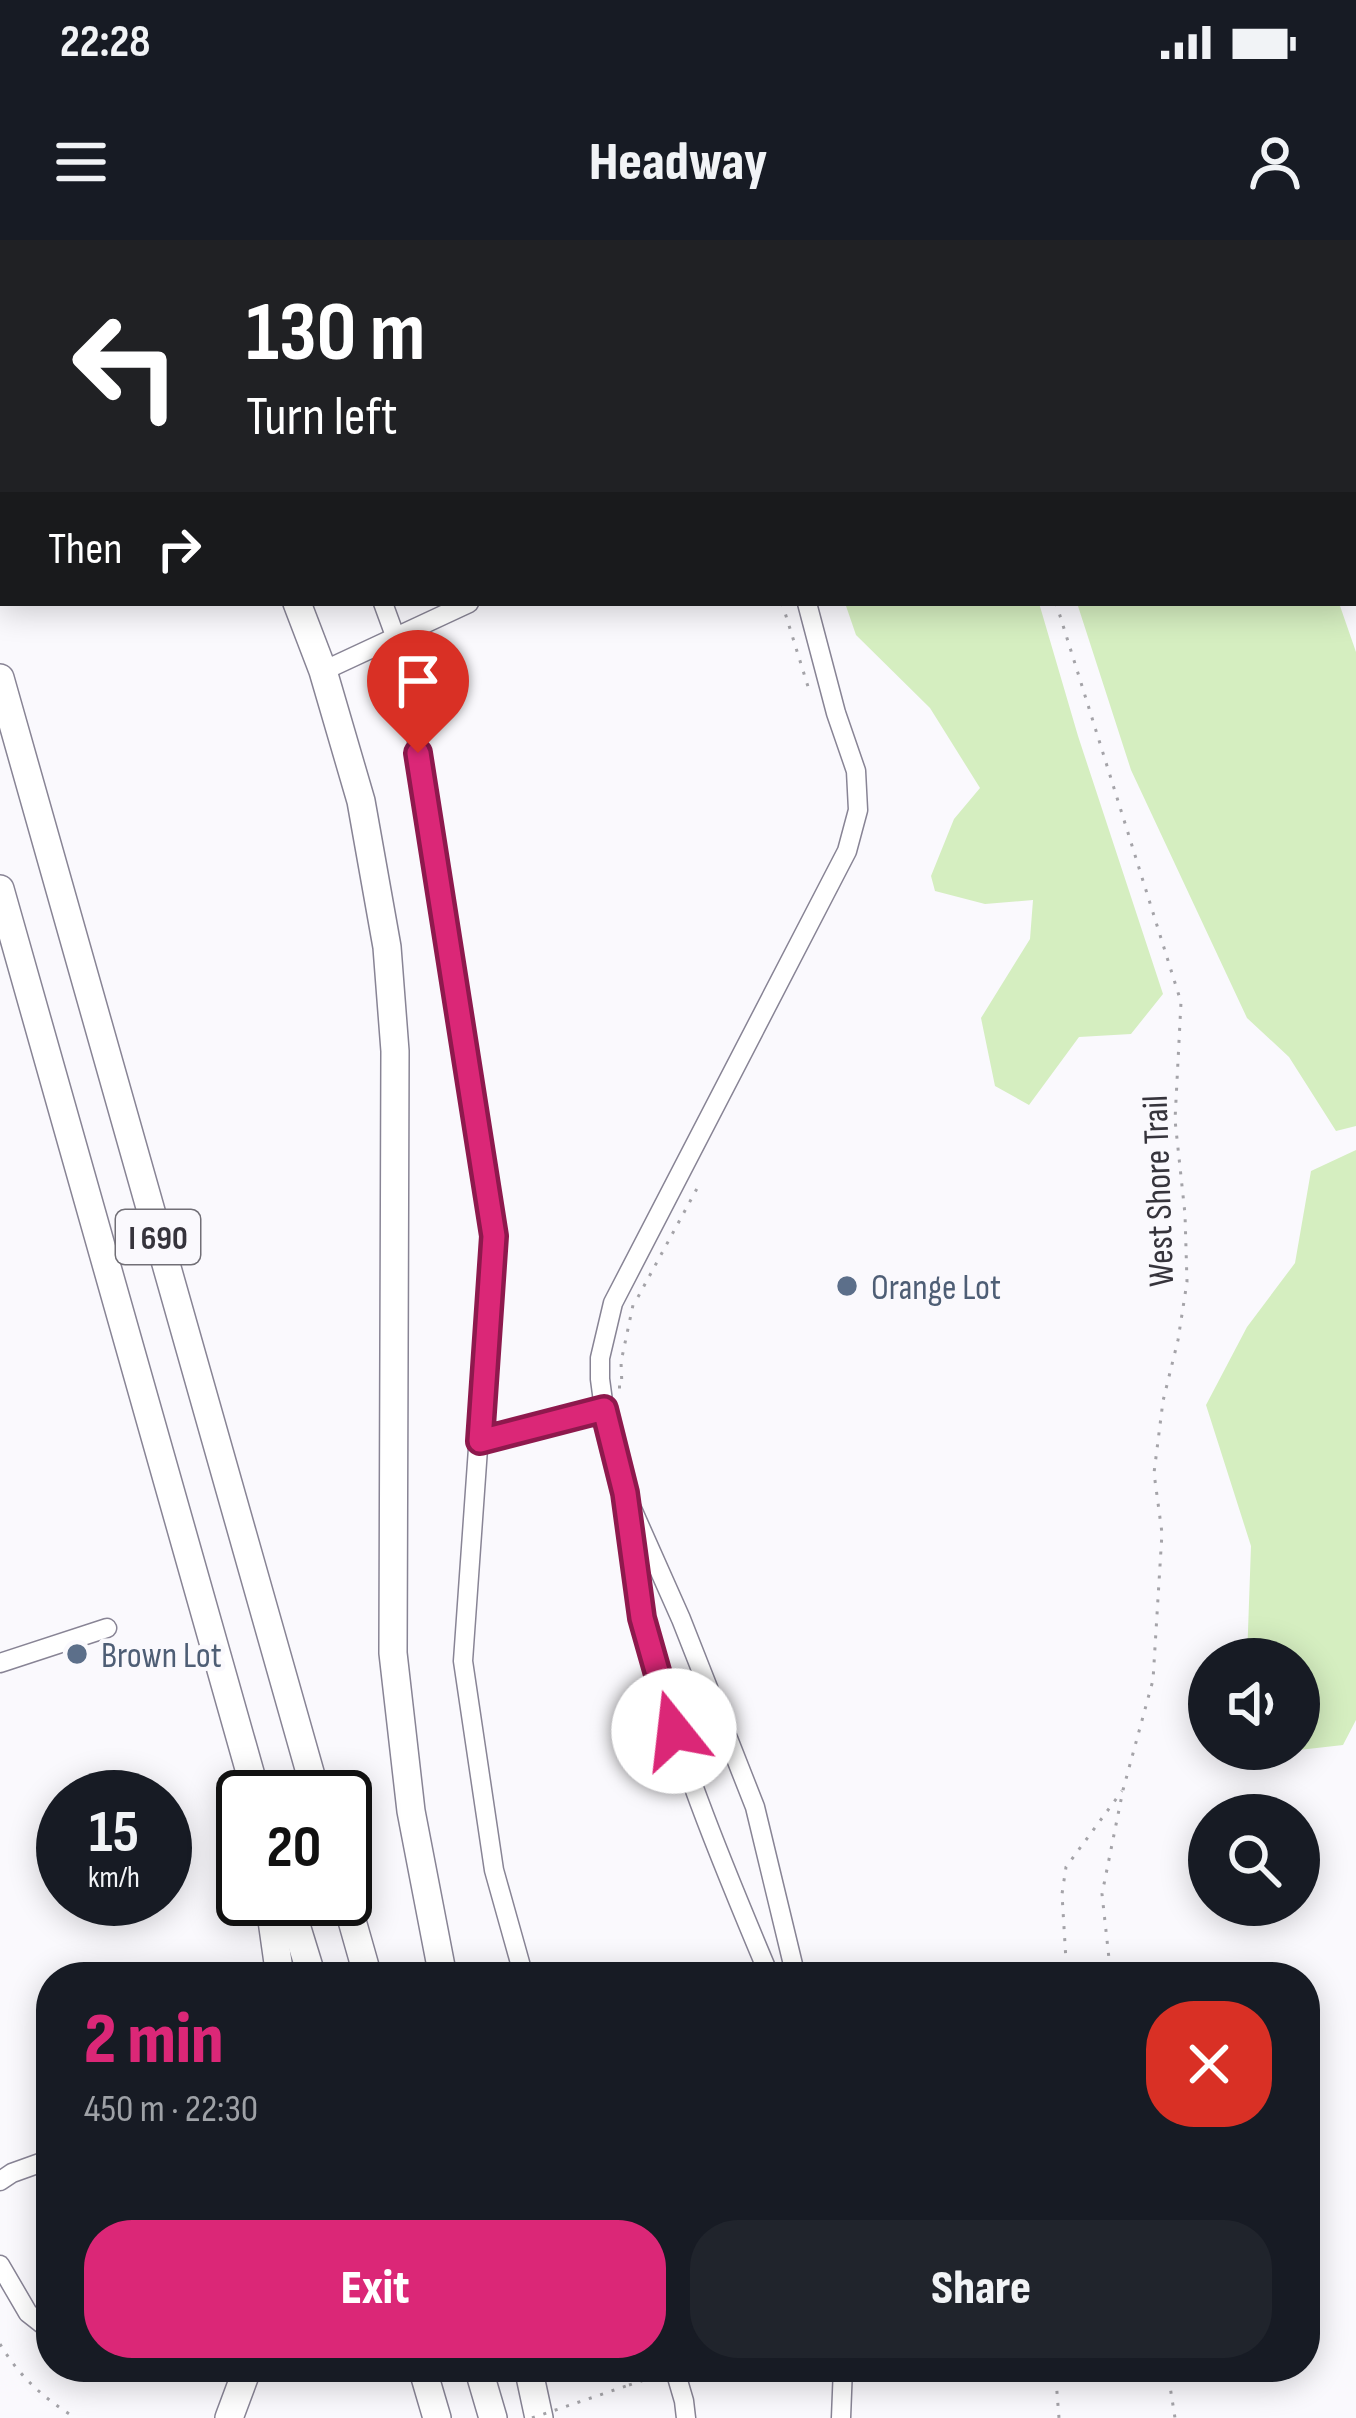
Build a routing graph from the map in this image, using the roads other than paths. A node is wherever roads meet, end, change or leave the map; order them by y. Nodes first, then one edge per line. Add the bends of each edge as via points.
1 (298, 606) edge
2 (384, 606) edge
3 (462, 606) edge
4 (808, 606) edge
5 (396, 635) junction
6 (323, 671) junction
7 (0, 677) edge
8 (0, 889) edge
9 (603, 1400) junction
10 (480, 1441) junction
11 (625, 1493) junction
12 (107, 1628) dead end
13 (0, 1663) edge
14 (247, 1770) edge
15 (309, 1770) edge
16 (273, 1926) edge
17 (296, 1926) edge
18 (354, 1926) edge
19 (278, 1962) edge
20 (307, 1962) edge
21 (364, 1962) edge
22 (439, 1962) edge
23 (520, 1962) edge
24 (764, 1962) edge
25 (792, 1962) edge
26 (36, 2163) edge
27 (0, 2181) edge
28 (0, 2265) edge
29 (36, 2319) edge
30 (242, 2382) edge
31 (426, 2382) edge
32 (482, 2382) edge
33 (530, 2382) edge
34 (678, 2382) edge
35 (843, 2382) edge
36 (229, 2418) edge
37 (436, 2418) edge
38 (493, 2418) edge
39 (536, 2418) edge
40 (686, 2418) edge
41 (842, 2418) edge

1 - 6 highway
2 - 5 lane
3 - 5 lane
4 - 9 lane via 856,771 858,810 847,851 614,1303 600,1358
5 - 6 lane
5 - 10 lane via 494,1236
6 - 22 highway via 362,801 387,947 394,1653 411,1811
7 - 15 highway, I 690
8 - 14 highway, I 690
9 - 10 lane
9 - 11 lane
10 - 23 lane via 463,1661 494,1870
11 - 24 lane via 642,1618 674,1731
11 - 25 lane via 755,1808
12 - 13 lane
16 - 19 highway
17 - 20 highway
18 - 21 highway
26 - 27 lane
28 - 29 lane
30 - 36 highway
31 - 37 highway
32 - 38 highway
33 - 39 highway
34 - 40 lane
35 - 41 lane

